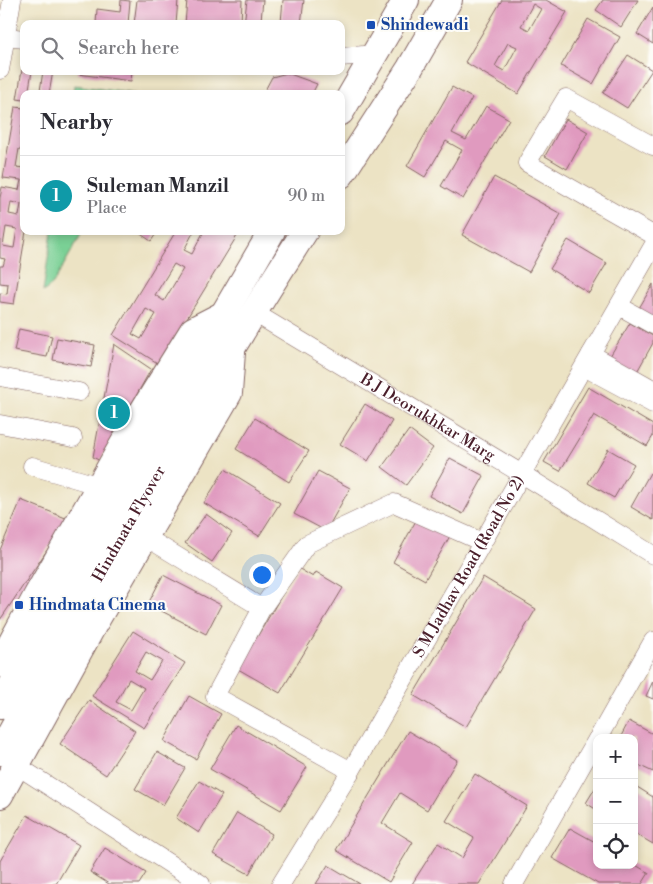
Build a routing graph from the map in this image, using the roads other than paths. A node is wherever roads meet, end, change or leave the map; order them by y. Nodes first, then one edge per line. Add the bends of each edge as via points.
1 (12, 0) edge
2 (449, 0) edge
3 (401, 2) edge
4 (6, 37) junction
5 (20, 39) edge
6 (375, 54) junction
7 (345, 57) edge
8 (0, 70) edge
9 (345, 105) edge
10 (653, 146) edge
11 (345, 169) edge
12 (270, 235) edge
13 (302, 235) edge
14 (653, 235) edge
15 (653, 246) edge
16 (619, 306) junction
17 (253, 312) junction
18 (224, 314) junction
19 (653, 325) edge
20 (232, 348) junction
21 (587, 360) junction
22 (206, 369) junction
23 (0, 377) edge
24 (653, 388) edge
25 (79, 392) dead end
26 (653, 404) edge
27 (0, 424) edge
28 (73, 438) dead end
29 (32, 466) dead end
30 (522, 474) junction
31 (100, 486) junction
32 (144, 536) junction
33 (482, 542) junction
34 (653, 555) edge
35 (262, 608) junction
36 (653, 641) edge
37 (0, 664) edge
38 (0, 706) edge
39 (599, 734) edge
40 (593, 745) edge
41 (351, 771) junction
42 (4, 777) edge
43 (202, 884) edge
44 (281, 884) edge
45 (514, 884) edge

1 - 4 street
2 - 11 highway
3 - 6 highway
4 - 5 street
4 - 8 street
6 - 7 street
6 - 9 highway
10 - 14 street via 566,98 527,162
12 - 18 highway, Hindmata Flyover
13 - 17 highway, Hindmata Flyover
15 - 16 street, S M Jadhav Road (Road No 2)
16 - 19 street
16 - 21 street, S M Jadhav Road (Road No 2)
17 - 20 highway, Hindmata Flyover
17 - 30 street, B J Deorukhkar Marg
18 - 22 highway, Hindmata Flyover
18 - 31 highway via 192,330
20 - 22 highway, Hindmata Flyover
20 - 32 highway via 229,393
21 - 24 street
21 - 26 street
21 - 30 street, S M Jadhav Road (Road No 2)
22 - 38 highway, Hindmata Flyover via 153,435
22 - 42 highway, Hindmata Flyover
23 - 25 street
27 - 28 street
29 - 31 street
30 - 33 street, S M Jadhav Road (Road No 2)
30 - 34 street, B J Deorukhkar Marg
31 - 37 highway
32 - 35 street
32 - 42 highway
33 - 35 street via 394,504 307,544
33 - 41 street, S M Jadhav Road (Road No 2)
35 - 41 street via 215,696
36 - 39 street
40 - 45 street
41 - 44 street, S M Jadhav Road (Road No 2)
42 - 43 street

